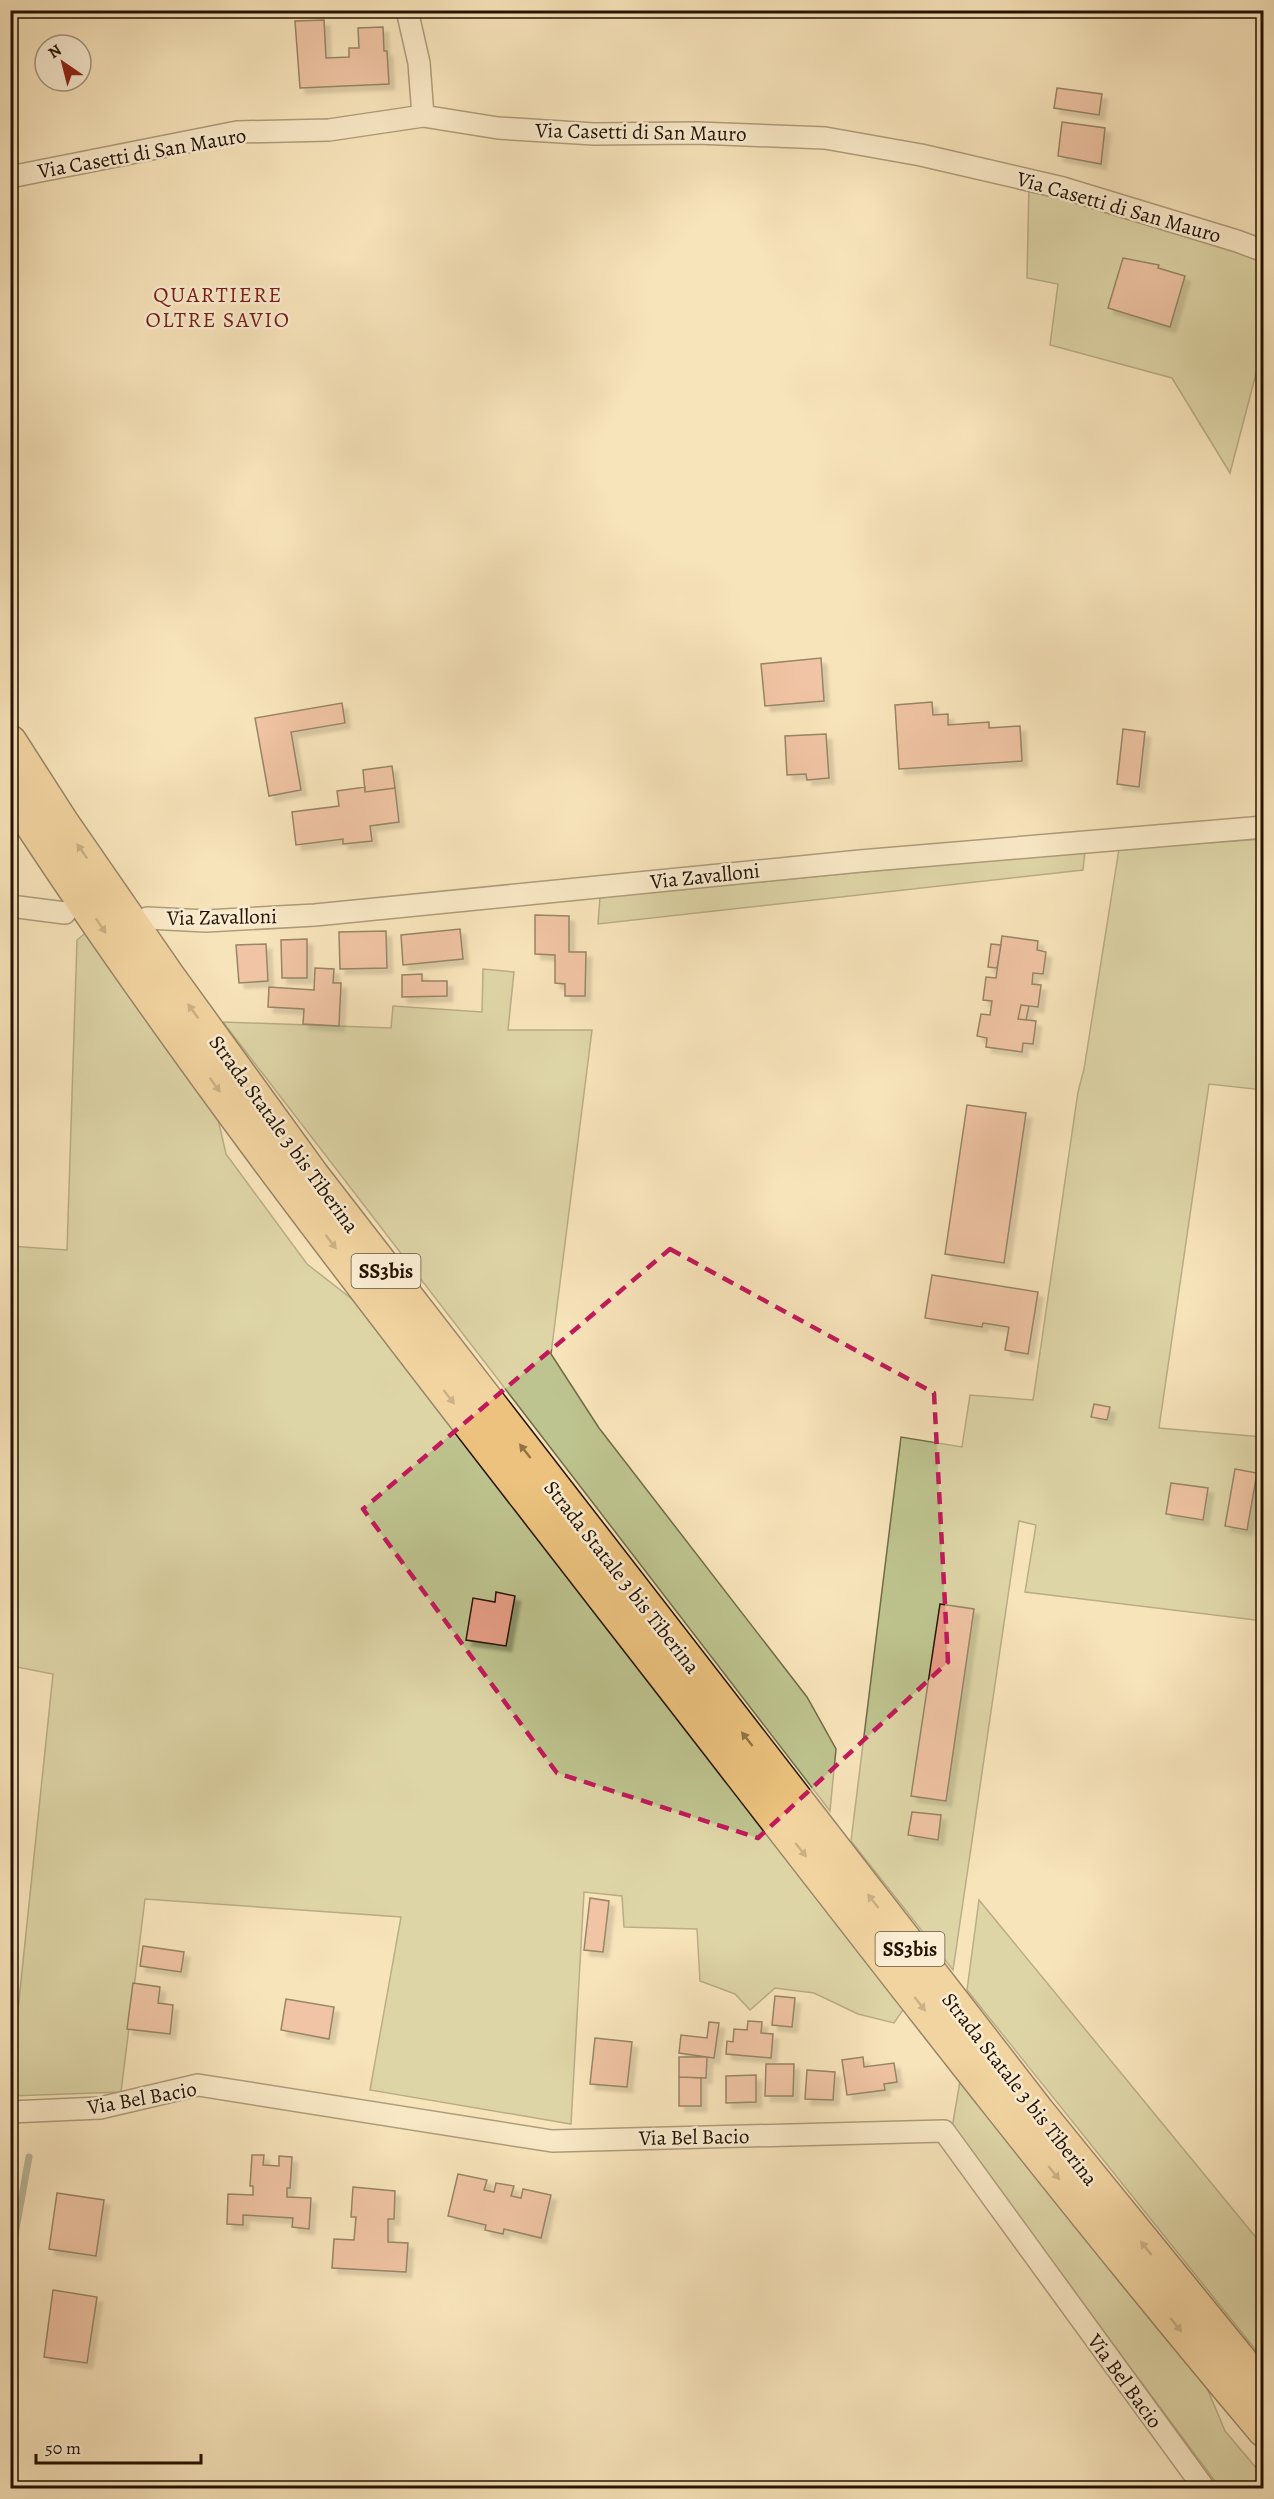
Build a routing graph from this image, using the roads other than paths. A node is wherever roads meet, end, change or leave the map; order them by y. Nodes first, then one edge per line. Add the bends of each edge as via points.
1 (406, 10) edge
2 (423, 116) junction
3 (10, 177) edge
4 (1263, 251) edge
5 (10, 742) edge
6 (10, 790) edge
7 (1263, 826) edge
8 (10, 906) edge
9 (65, 913) dead end
10 (147, 918) dead end
11 (774, 1794) junction
12 (10, 2112) edge
13 (1027, 2120) junction
14 (1263, 2390) edge
15 (1263, 2430) edge
16 (1204, 2488) edge

1 - 2 street via 419,63
2 - 3 street, Via Casetti di San Mauro via 329,130 237,132
2 - 4 street, Via Casetti di San Mauro via 498,128 594,134 825,138 921,155 1063,188
11 -> 5 highway, Strada Statale 3 bis Tiberina / SS3bis via 312,1175 154,956
6 -> 11 highway, Strada Statale 3 bis Tiberina / SS3bis via 143,987 291,1190
7 - 10 street, Via Zavalloni via 315,915 206,921
8 - 9 street
11 - 13 highway, Strada Statale 3 bis Tiberina / SS3bis
12 - 16 street, Via Bel Bacio via 100,2108 198,2085 552,2141 944,2131
14 -> 13 highway, Strada Statale 3 bis Tiberina / SS3bis
13 -> 15 highway, Strada Statale 3 bis Tiberina / SS3bis

